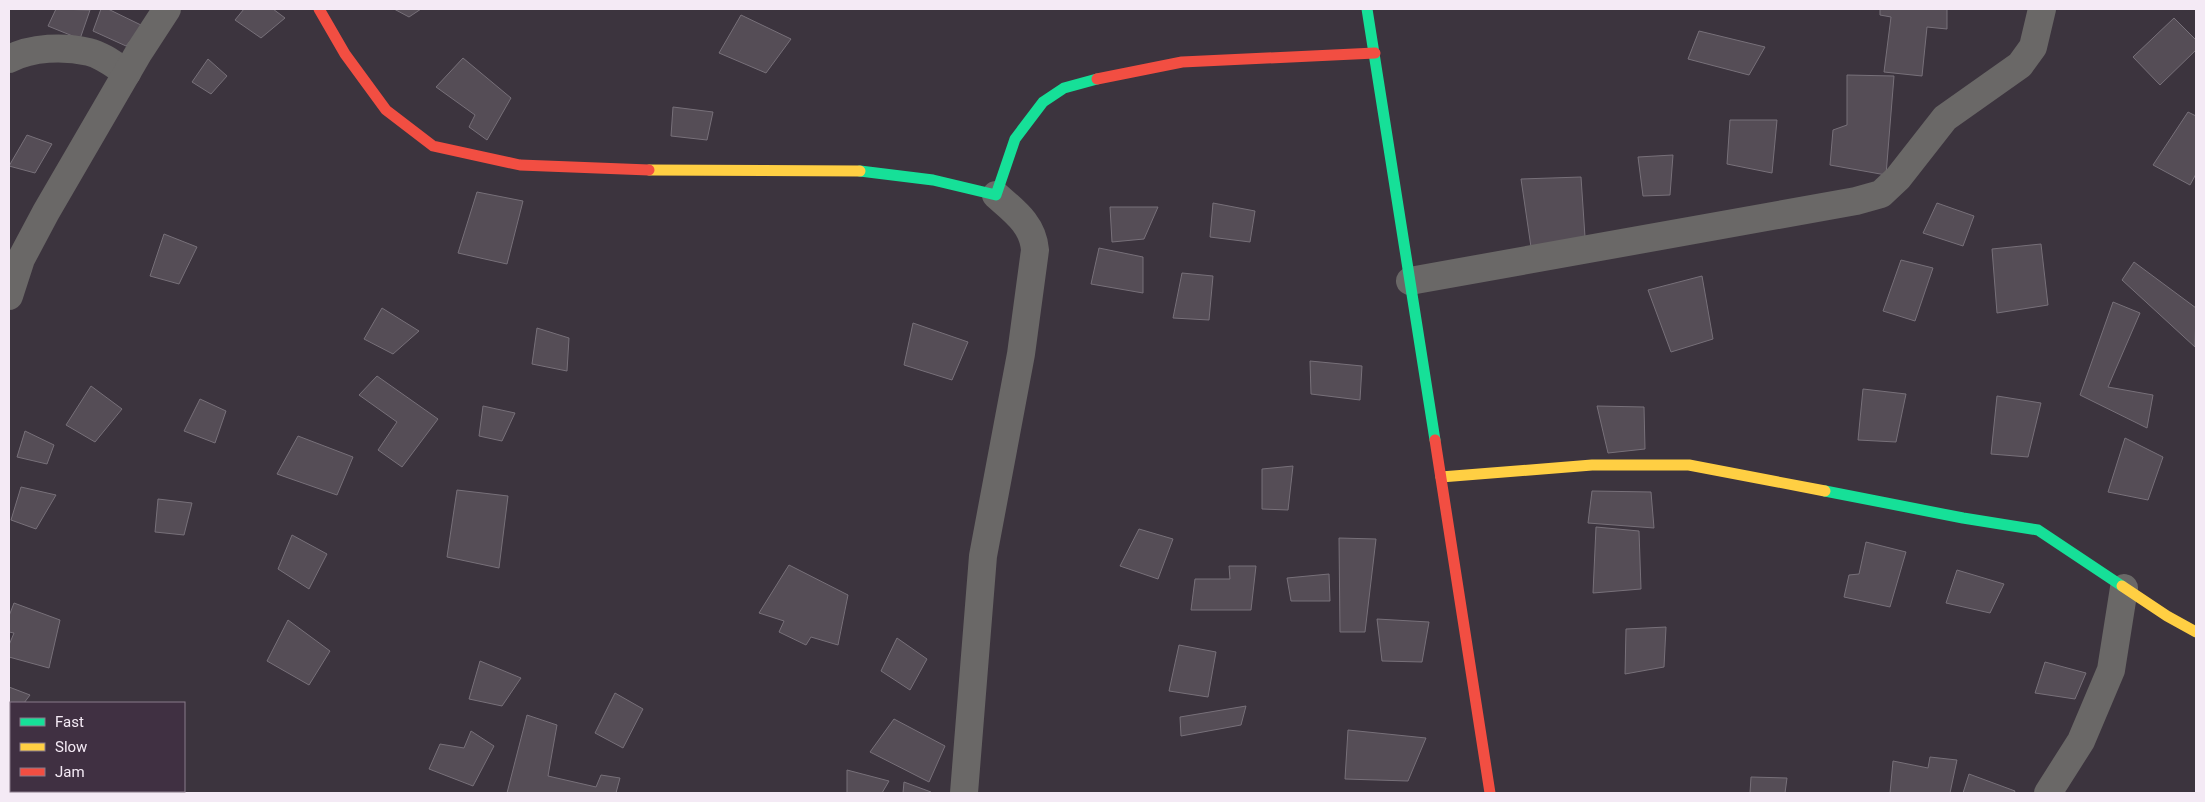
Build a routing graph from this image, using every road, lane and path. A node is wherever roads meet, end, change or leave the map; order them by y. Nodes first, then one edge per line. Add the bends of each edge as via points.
1 (167, 9) edge
2 (319, 9) edge
3 (1367, 9) edge
4 (2042, 9) edge
5 (1375, 53) junction
6 (9, 59) edge
7 (127, 72) junction
8 (996, 195) junction
9 (1410, 281) junction
10 (9, 296) edge
11 (1441, 477) junction
12 (2124, 588) junction
13 (2196, 632) edge
14 (964, 793) edge
15 (1490, 793) edge
16 (2048, 793) edge

1 - 7 street
2 - 8 street via 345,54 386,110 433,146 520,165 671,171 866,171 933,180
3 - 5 street
4 - 9 street via 2033,46 2020,65 1945,118 1898,178 1881,194
5 - 8 street via 1182,62 1064,88 1043,102 1015,139
5 - 9 street
6 - 7 street via 24,51 60,49 90,52
7 - 10 street via 21,258
8 - 14 street via 1024,220 1034,240 1035,250 1021,354 983,556
9 - 11 street
11 - 12 street via 1592,465 1689,465 2038,530
11 - 15 street
12 - 13 street
12 - 16 street via 2111,670 2081,740

